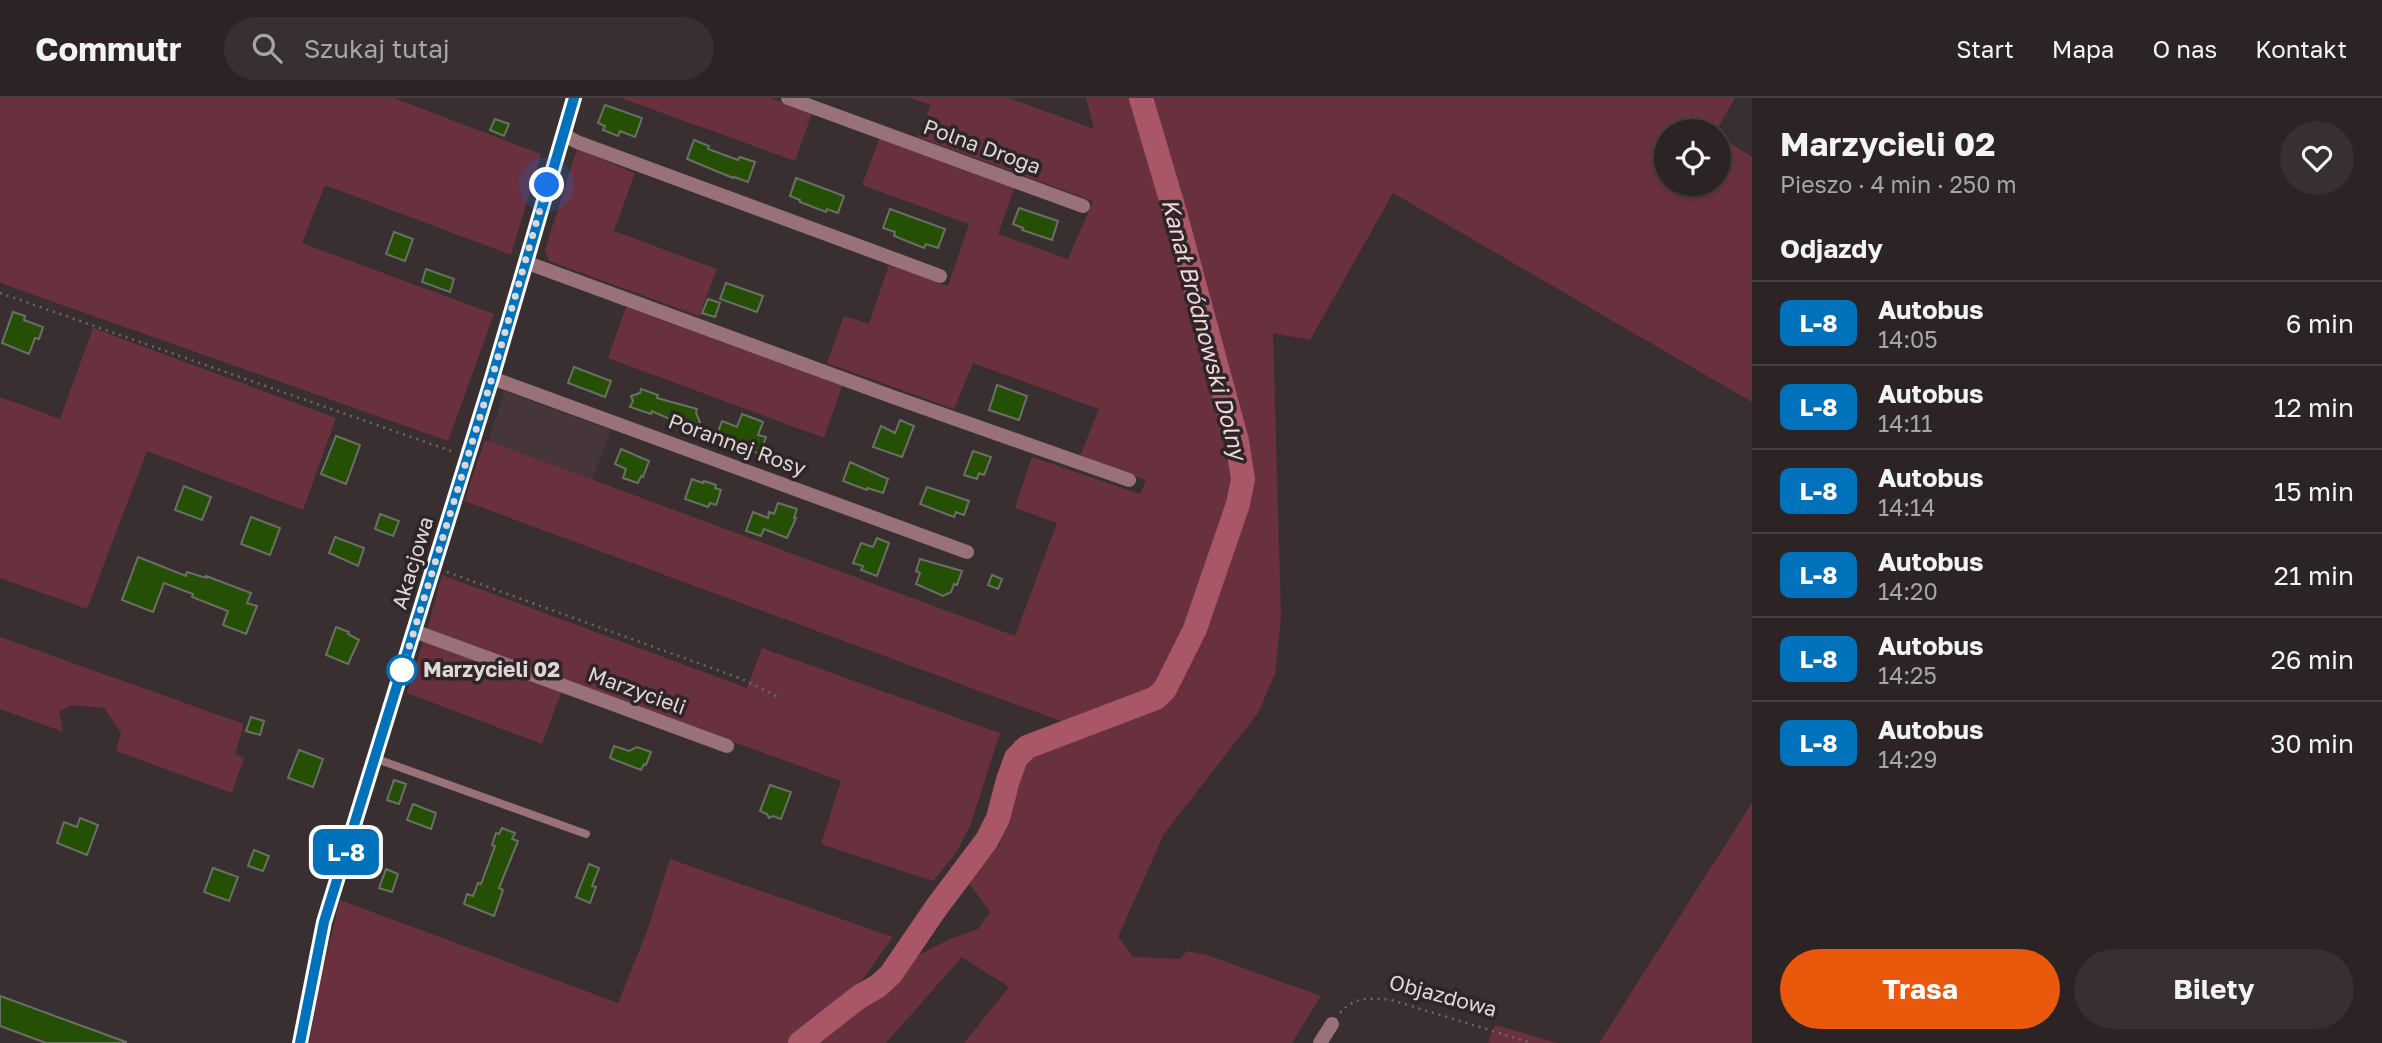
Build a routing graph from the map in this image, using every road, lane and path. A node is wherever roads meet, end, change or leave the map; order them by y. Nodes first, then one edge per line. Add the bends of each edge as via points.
1 (574, 98) edge
2 (788, 98) edge
3 (562, 134) junction
4 (1083, 206) dead end
5 (525, 262) junction
6 (940, 276) dead end
7 (0, 293) edge
8 (492, 378) junction
9 (467, 457) junction
10 (1129, 480) dead end
11 (967, 552) dead end
12 (433, 567) junction
13 (414, 631) junction
14 (778, 697) dead end
15 (727, 746) dead end
16 (374, 758) junction
17 (586, 834) dead end
18 (1332, 1024) joint
19 (300, 1043) edge
20 (1320, 1043) edge
21 (1532, 1043) edge

1 - 3 street, Akacjowa
2 - 4 street, Polna Droga
3 - 5 street, Akacjowa
3 - 6 street
5 - 8 street, Akacjowa
5 - 10 street
7 - 9 path
8 - 9 street, Akacjowa
8 - 11 street, Porannej Rosy
9 - 12 street, Akacjowa
12 - 13 street, Akacjowa
12 - 14 path via 742,679
13 - 15 street, Marzycieli
13 - 16 street, Akacjowa
16 - 17 lane
16 - 19 street, Akacjowa via 324,922
18 - 20 street
18 - 21 path, Objazdowa via 1355,1000 1391,1000

